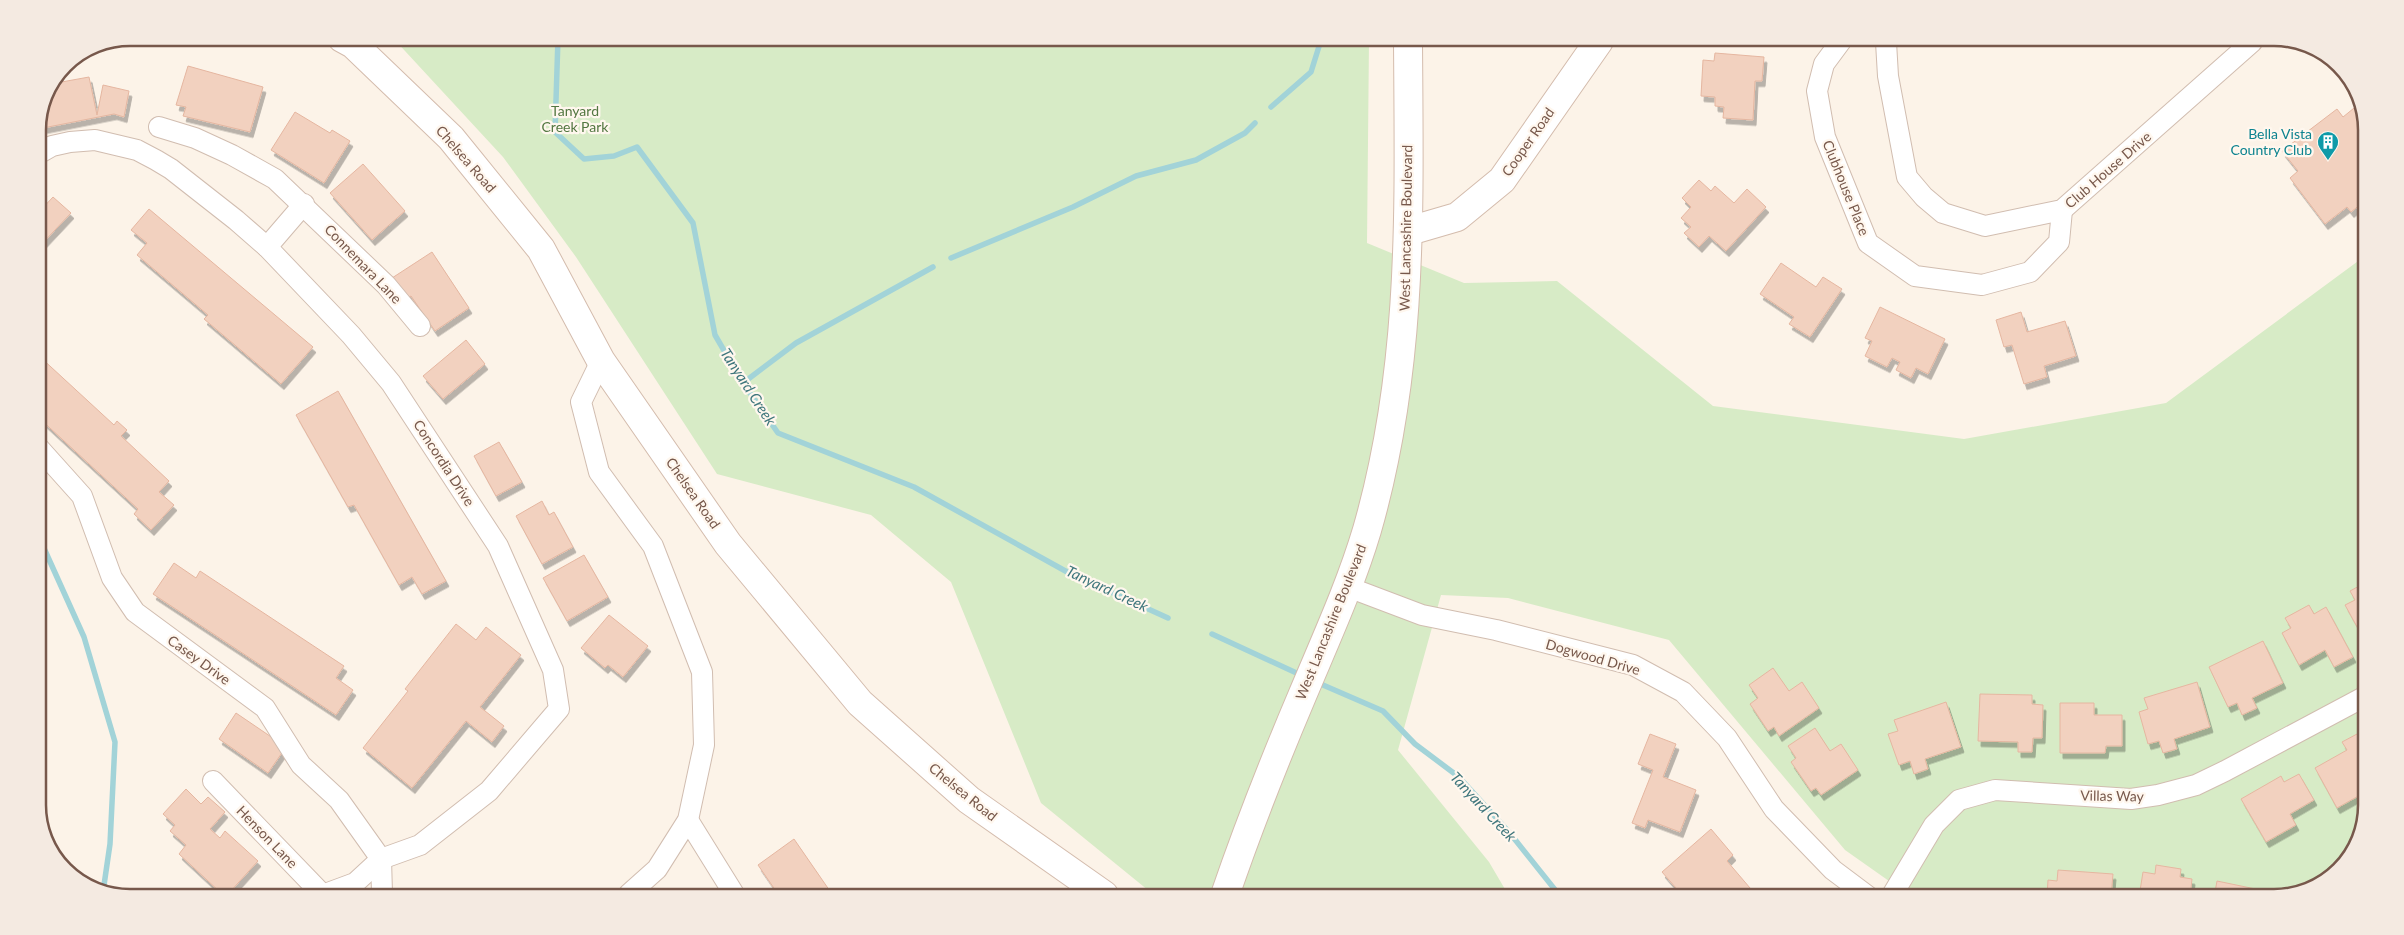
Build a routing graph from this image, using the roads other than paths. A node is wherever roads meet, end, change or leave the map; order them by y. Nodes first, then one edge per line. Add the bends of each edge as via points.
1 (355, 46) edge
2 (1408, 46) edge
3 (1596, 46) edge
4 (1838, 46) edge
5 (1886, 46) edge
6 (2247, 46) edge
7 (159, 127) dead end
8 (46, 149) edge
9 (304, 204) junction
10 (2062, 210) junction
11 (1409, 231) junction
12 (267, 247) junction
13 (420, 326) dead end
14 (601, 361) junction
15 (46, 456) edge
16 (1348, 587) junction
17 (2358, 700) edge
18 (213, 781) dead end
19 (688, 820) junction
20 (381, 859) junction
21 (317, 889) edge
22 (339, 889) edge
23 (382, 889) edge
24 (635, 889) edge
25 (731, 889) edge
26 (1096, 889) edge
27 (1227, 889) edge
28 (1859, 889) edge
29 (1896, 889) edge

1 - 14 street, Chelsea Road via 451,138 540,249
2 - 11 street, West Lancashire Boulevard
3 - 11 street, Cooper Road via 1502,180 1457,217
4 - 10 street, Clubhouse Place via 1824,64 1817,91 1825,137 1868,244 1915,276 1982,285 2030,272 2059,242
5 - 10 street, Club House Drive via 1888,76 1908,177 1924,197 1943,213 1985,226
6 - 10 street, Club House Drive
7 - 9 street, Connemara Lane via 232,155 275,179
8 - 12 street, Concordia Drive via 70,142 95,140 137,150 172,169
9 - 12 street
9 - 13 street, Connemara Lane via 386,285
11 - 16 street, West Lancashire Boulevard via 1403,337 1387,449 1367,531
12 - 20 street, Concordia Drive via 351,334 391,383 498,546 553,670 559,709 489,792 420,845
14 - 19 street via 581,402 599,472 653,546 702,672 704,745
14 - 26 street, Chelsea Road via 728,544 860,703 970,800
15 - 20 street, Casey Drive via 82,496 112,578 135,612 265,708 301,766 340,800
16 - 27 street, West Lancashire Boulevard via 1274,762
16 - 28 street, Dogwood Drive via 1422,615 1496,630 1632,665 1684,692 1727,738 1774,809 1833,870
17 - 29 street, Villas Way via 2225,771 2158,795 2131,799 1995,790 1959,800 1934,825
18 - 21 street, Henson Lane
19 - 24 street via 657,869
19 - 25 street
20 - 22 street via 355,883
20 - 23 street

